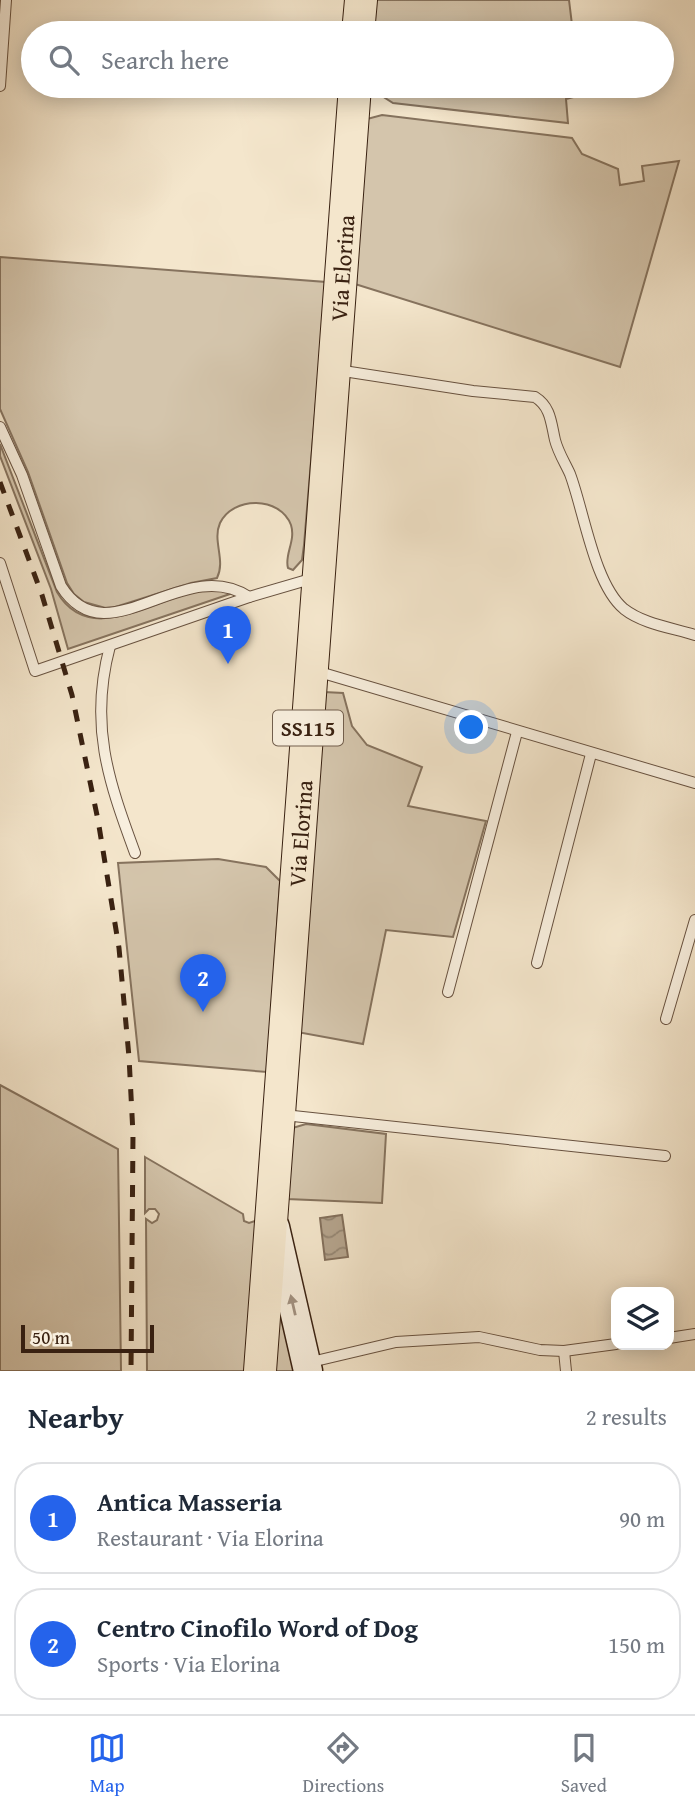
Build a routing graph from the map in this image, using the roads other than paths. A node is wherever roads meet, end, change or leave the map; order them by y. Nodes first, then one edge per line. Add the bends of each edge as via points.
1 (6, 0) edge
2 (361, 0) edge
3 (359, 21) edge
4 (0, 86) edge
5 (354, 98) edge
6 (333, 369) junction
7 (0, 427) edge
8 (0, 562) edge
9 (318, 577) junction
10 (249, 597) junction
11 (695, 635) edge
12 (110, 646) junction
13 (312, 670) junction
14 (517, 732) junction
15 (591, 754) junction
16 (695, 783) edge
17 (135, 853) dead end
18 (695, 920) edge
19 (537, 963) dead end
20 (448, 992) dead end
21 (666, 1019) dead end
22 (279, 1115) junction
23 (665, 1156) dead end
24 (271, 1212) junction
25 (695, 1334) edge
26 (674, 1337) edge
27 (611, 1345) edge
28 (564, 1351) junction
29 (307, 1367) edge
30 (260, 1371) edge
31 (566, 1371) edge

1 - 4 lane
2 - 3 main road
5 - 6 main road, Via Elorina / SS115
6 - 9 main road, Via Elorina / SS115
6 - 11 lane via 535,397 542,402 612,595 635,617
7 - 10 lane via 61,586 83,609 121,612 203,585 224,585
8 - 12 lane via 36,671
9 - 10 lane
9 - 13 main road, Via Elorina / SS115
10 - 12 lane
12 - 17 lane via 102,675 100,722 112,789
13 - 14 lane
13 - 22 main road, Via Elorina / SS115
14 - 15 lane
14 - 20 lane
15 - 16 lane
15 - 19 lane
18 - 21 lane
22 - 23 lane
22 - 24 main road, Via Elorina / SS115
29 -> 24 street
24 - 30 main road, Via Elorina / SS115
25 - 26 lane
27 - 28 lane
28 - 29 lane via 479,1336 396,1342
28 - 31 lane

